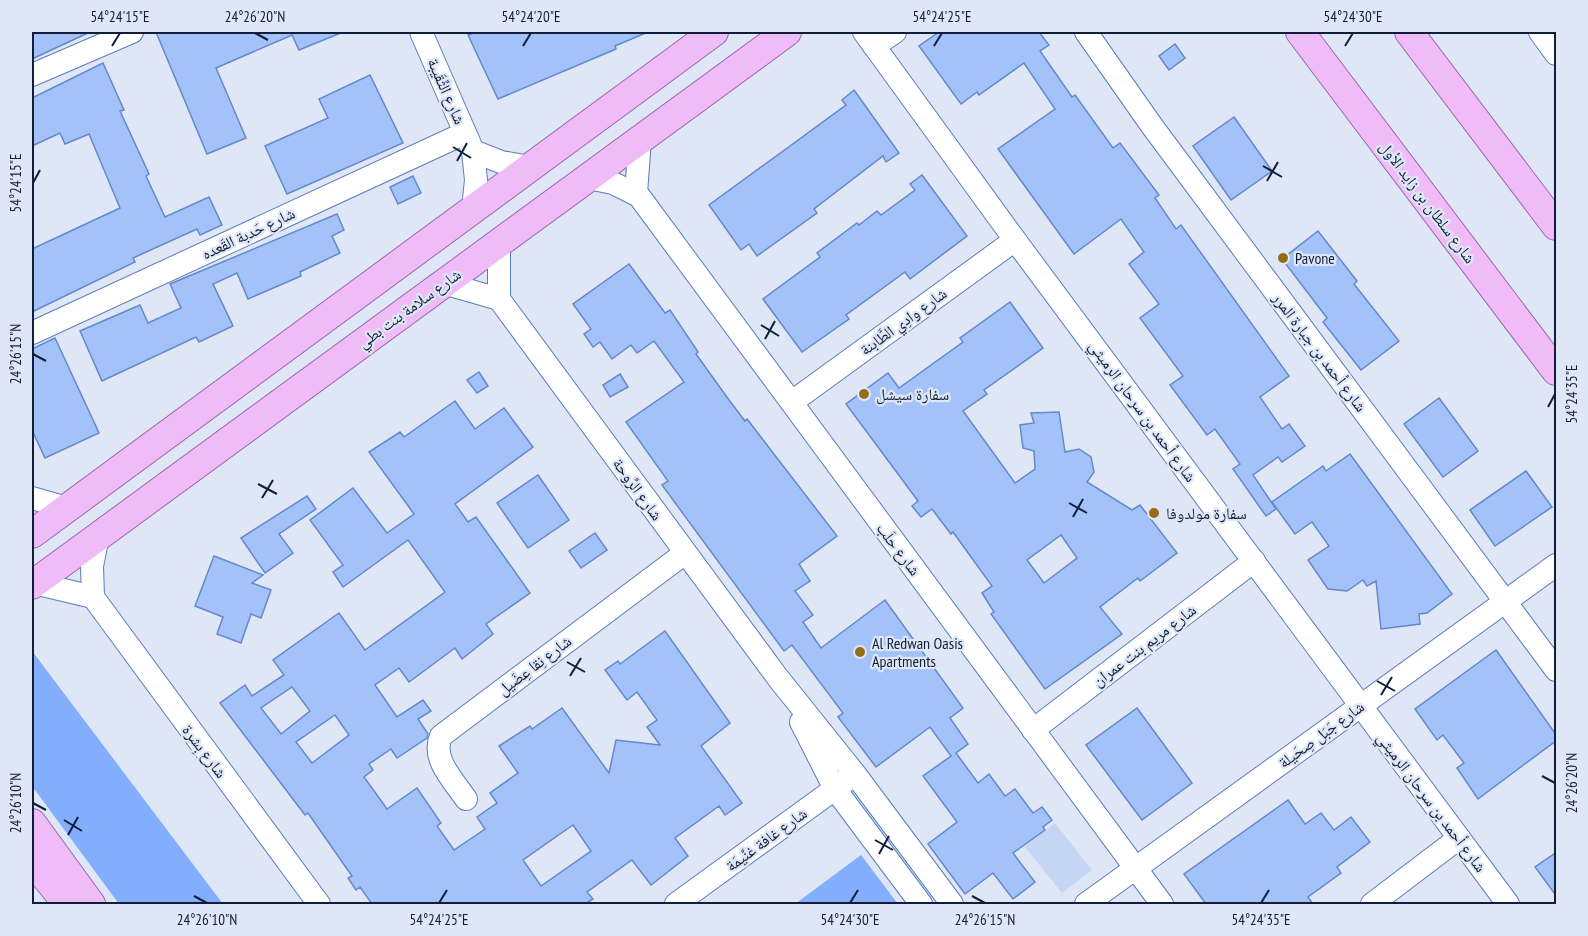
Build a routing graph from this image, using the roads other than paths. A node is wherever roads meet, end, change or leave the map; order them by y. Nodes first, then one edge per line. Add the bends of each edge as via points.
1 (132, 32) edge
2 (421, 32) edge
3 (787, 32) edge
4 (895, 32) edge
5 (1086, 32) edge
6 (1300, 32) edge
7 (1311, 32) edge
8 (1409, 32) edge
9 (1540, 32) edge
10 (699, 36) edge
11 (866, 36) edge
12 (1557, 54) edge
13 (32, 75) edge
14 (1337, 82) junction
15 (640, 139) junction
16 (469, 142) junction
17 (530, 168) junction
18 (588, 178) junction
19 (636, 193) junction
20 (473, 209) junction
21 (1557, 226) edge
22 (1015, 240) junction
23 (499, 242) junction
24 (443, 283) junction
25 (499, 299) junction
26 (32, 333) edge
27 (1557, 371) edge
28 (792, 402) junction
29 (32, 498) edge
30 (67, 508) junction
31 (32, 534) edge
32 (98, 536) junction
33 (685, 552) junction
34 (1254, 561) junction
35 (1557, 565) edge
36 (33, 584) edge
37 (93, 597) junction
38 (1505, 603) junction
39 (1557, 670) edge
40 (778, 678) junction
41 (1360, 706) junction
42 (1033, 730) junction
43 (855, 774) junction
44 (835, 789) junction
45 (466, 799) dead end
46 (32, 823) edge
47 (1459, 838) junction
48 (32, 860) edge
49 (1135, 868) junction
50 (67, 904) edge
51 (91, 904) edge
52 (319, 904) edge
53 (676, 904) edge
54 (921, 904) edge
55 (952, 904) edge
56 (1086, 904) edge
57 (1162, 904) edge
58 (1372, 904) edge
59 (1508, 904) edge

1 - 13 street
2 - 16 street, شارع الثِّقَيبة
3 - 15 main road, شارع سلامة بنت بطي
4 - 11 street
5 - 38 street, شارع أحمد بن جبارة المرر
6 - 14 main road, شارع سلطان بن زايد الأول
7 - 14 main road
8 - 21 main road
9 - 12 street
10 - 17 main road
11 - 22 street, شارع أحمد بن سرحان الرميثي
14 - 27 main road, شارع سلطان بن زايد الأول
15 - 18 main road, شارع سلامة بنت بطي
15 - 19 street
16 - 17 street via 501,162
16 - 20 street, شارع الثِّقَيبة via 476,180
16 - 26 street, شارع حَدبة القَعده
17 - 20 main road
18 - 19 street
18 - 23 main road, شارع سلامة بنت بطي
19 - 28 street, شارع حلَب
20 - 30 main road
22 - 28 street, شارع وادِي الطَّابنة
22 - 34 street, شارع أحمد بن سرحان الرميثي
23 - 24 main road, شارع سلامة بنت بطي
23 - 25 street
24 - 25 street
24 - 32 main road, شارع سلامة بنت بطي
25 - 33 street, شارع الرَّوحة
28 - 42 street, شارع حلَب
29 - 30 street
30 - 31 main road
32 - 36 main road, شارع سلامة بنت بطي
32 - 37 street via 92,566
33 - 40 street, شارع الرَّوحة
33 - 45 street, شارع نِقا عِضَيل via 441,736 439,758
34 - 41 street, شارع أحمد بن سرحان الرميثي
34 - 42 street, شارع مريم بنت عمران
35 - 38 street, شارع جَبَل صِحَيلة
36 - 37 street
37 - 52 street, شارع بِشرة
38 - 39 street, شارع أحمد بن جبارة المرر
38 - 41 street, شارع جَبَل صِحَيلة
40 - 43 street, شارع الرَّوحة
40 - 44 street, شارع الرَّوحة
41 - 47 street, شارع أحمد بن سرحان الرميثي
41 - 49 street, شارع جَبَل صِحَيلة
42 - 49 street, شارع حلَب
43 - 44 street, شارع غافة غنَّيمَة
43 - 55 street, شارع الرَّوحة
44 - 53 street, شارع غافة غنَّيمَة
44 - 54 street, شارع الرَّوحة
46 - 51 main road
47 - 58 street
47 - 59 street, شارع أحمد بن سرحان الرميثي
48 - 50 main road
49 - 56 street, شارع جَبَل صِحَيلة
49 - 57 street, شارع حلَب

